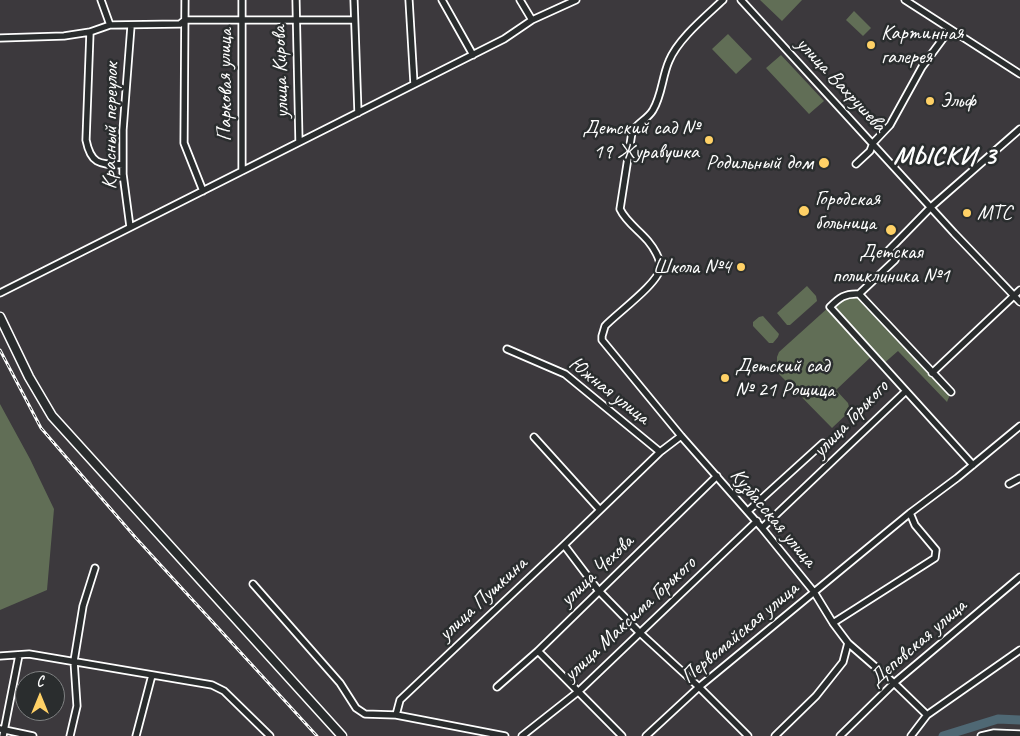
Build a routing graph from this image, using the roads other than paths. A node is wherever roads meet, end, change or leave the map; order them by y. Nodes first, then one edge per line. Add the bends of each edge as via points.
1 (101, 0) edge
2 (185, 0) edge
3 (242, 0) edge
4 (296, 0) edge
5 (354, 0) edge
6 (409, 0) edge
7 (442, 0) edge
8 (520, 0) edge
9 (576, 0) edge
10 (723, 0) edge
11 (741, 0) edge
12 (905, 0) edge
13 (185, 20) junction
14 (242, 20) junction
15 (295, 20) junction
16 (354, 20) junction
17 (532, 20) junction
18 (110, 25) junction
19 (131, 26) junction
20 (950, 30) junction
21 (90, 32) junction
22 (0, 38) edge
23 (473, 55) junction
24 (1020, 74) edge
25 (414, 84) junction
26 (358, 113) junction
27 (1020, 128) edge
28 (299, 142) junction
29 (872, 143) junction
30 (856, 164) dead end
31 (123, 165) junction
32 (242, 171) junction
33 (203, 191) junction
34 (931, 207) junction
35 (130, 227) junction
36 (1020, 290) edge
37 (0, 292) edge
38 (859, 294) junction
39 (1014, 295) junction
40 (1020, 302) edge
41 (0, 317) edge
42 (506, 350) dead end
43 (932, 373) junction
44 (906, 391) junction
45 (951, 392) dead end
46 (1020, 426) edge
47 (682, 436) junction
48 (534, 437) dead end
49 (823, 443) dead end
50 (660, 452) junction
51 (973, 465) junction
52 (717, 476) junction
53 (1020, 478) edge
54 (1009, 484) dead end
55 (600, 510) junction
56 (748, 511) junction
57 (910, 513) junction
58 (757, 521) junction
59 (762, 528) junction
60 (564, 545) junction
61 (95, 568) dead end
62 (1020, 577) edge
63 (253, 584) dead end
64 (600, 591) junction
65 (814, 592) junction
66 (833, 623) junction
67 (639, 632) junction
68 (848, 643) junction
69 (1020, 650) edge
70 (538, 651) junction
71 (19, 655) junction
72 (0, 656) edge
73 (74, 661) junction
74 (152, 675) junction
75 (894, 683) junction
76 (497, 686) dead end
77 (699, 687) junction
78 (579, 691) junction
79 (396, 715) junction
80 (927, 715) junction
81 (3, 732) edge
82 (1020, 734) edge
83 (32, 736) edge
84 (70, 736) edge
85 (136, 736) edge
86 (270, 736) edge
87 (342, 736) edge
88 (505, 736) edge
89 (522, 736) edge
90 (622, 736) edge
91 (646, 736) edge
92 (748, 736) edge
93 (775, 736) edge
94 (840, 736) edge
95 (911, 736) edge
96 (981, 736) edge

1 - 18 street
2 - 13 street
3 - 14 street, Парковая улица
4 - 15 street, улица Кирова
5 - 16 street
6 - 25 street
7 - 23 street
8 - 17 street
9 - 17 street
10 - 47 street, Кузбасская улица via 678,45 655,106 632,132 620,209 651,245 660,268 654,281 607,324 602,336 604,344
11 - 29 street, улица Вахрушева
12 - 20 street
13 - 14 street
13 - 19 street via 180,24
13 - 33 street via 184,143
14 - 15 street
14 - 32 street, Парковая улица
15 - 16 street
15 - 28 street, улица Кирова
16 - 26 street
17 - 23 street
18 - 19 street
18 - 21 street
19 - 31 street, Красный переулок
20 - 24 street
20 - 29 street via 922,67 890,125
21 - 22 street
21 - 31 street via 86,140 89,155 99,162
23 - 25 street
25 - 26 street
26 - 28 street
27 - 34 street
28 - 32 street
29 - 30 street via 870,151
29 - 34 street, улица Вахрушева
31 - 35 street, Красный переулок
32 - 33 street
33 - 35 street
34 - 38 street via 888,251 895,260
34 - 39 street, улица Вахрушева
35 - 37 street
36 - 39 street
38 - 43 street
38 - 44 street, улица Горького via 840,297 830,308
39 - 40 street, улица Вахрушева
39 - 43 street
41 - 87 street via 52,416
42 - 50 street, Южная улица via 566,374
43 - 45 street
44 - 51 street
44 - 59 street, улица Горького
46 - 51 street, Первомайская улица
47 - 50 street, улица Пушкина
47 - 52 street, Кузбасская улица
48 - 55 street
49 - 56 street
50 - 55 street, улица Пушкина
51 - 57 street, Первомайская улица
52 - 56 street, Кузбасская улица
52 - 64 street, улица Чехова
53 - 54 street
55 - 60 street, улица Пушкина
56 - 58 street, Кузбасская улица
57 - 65 street, Первомайская улица
57 - 66 street via 936,550 935,558
58 - 59 street, Кузбасская улица
58 - 67 street, улица Максима Горького
59 - 65 street, Кузбасская улица
60 - 64 street
60 - 79 street, улица Пушкина via 400,700
61 - 73 street via 83,606
62 - 75 street, Деповская улица
63 - 79 street via 340,683 356,708 365,714
64 - 67 street
64 - 70 street, улица Чехова
65 - 66 street, Кузбасская улица
65 - 77 street, Первомайская улица
66 - 68 street, Кузбасская улица
67 - 77 street
67 - 78 street, улица Максима Горького
68 - 75 street, Кузбасская улица
68 - 93 street via 843,662 816,696
69 - 80 street
70 - 76 street, улица Чехова
70 - 78 street
71 - 72 street
71 - 73 street
71 - 81 street
73 - 74 street
73 - 84 street via 76,706
74 - 85 street
74 - 86 street via 212,685 224,691
75 - 80 street, Кузбасская улица
75 - 94 street, Деповская улица
77 - 91 street, Первомайская улица
77 - 92 street
78 - 89 street, улица Максима Горького
78 - 90 street
79 - 88 street
80 - 95 street
81 - 83 street
82 - 96 street

